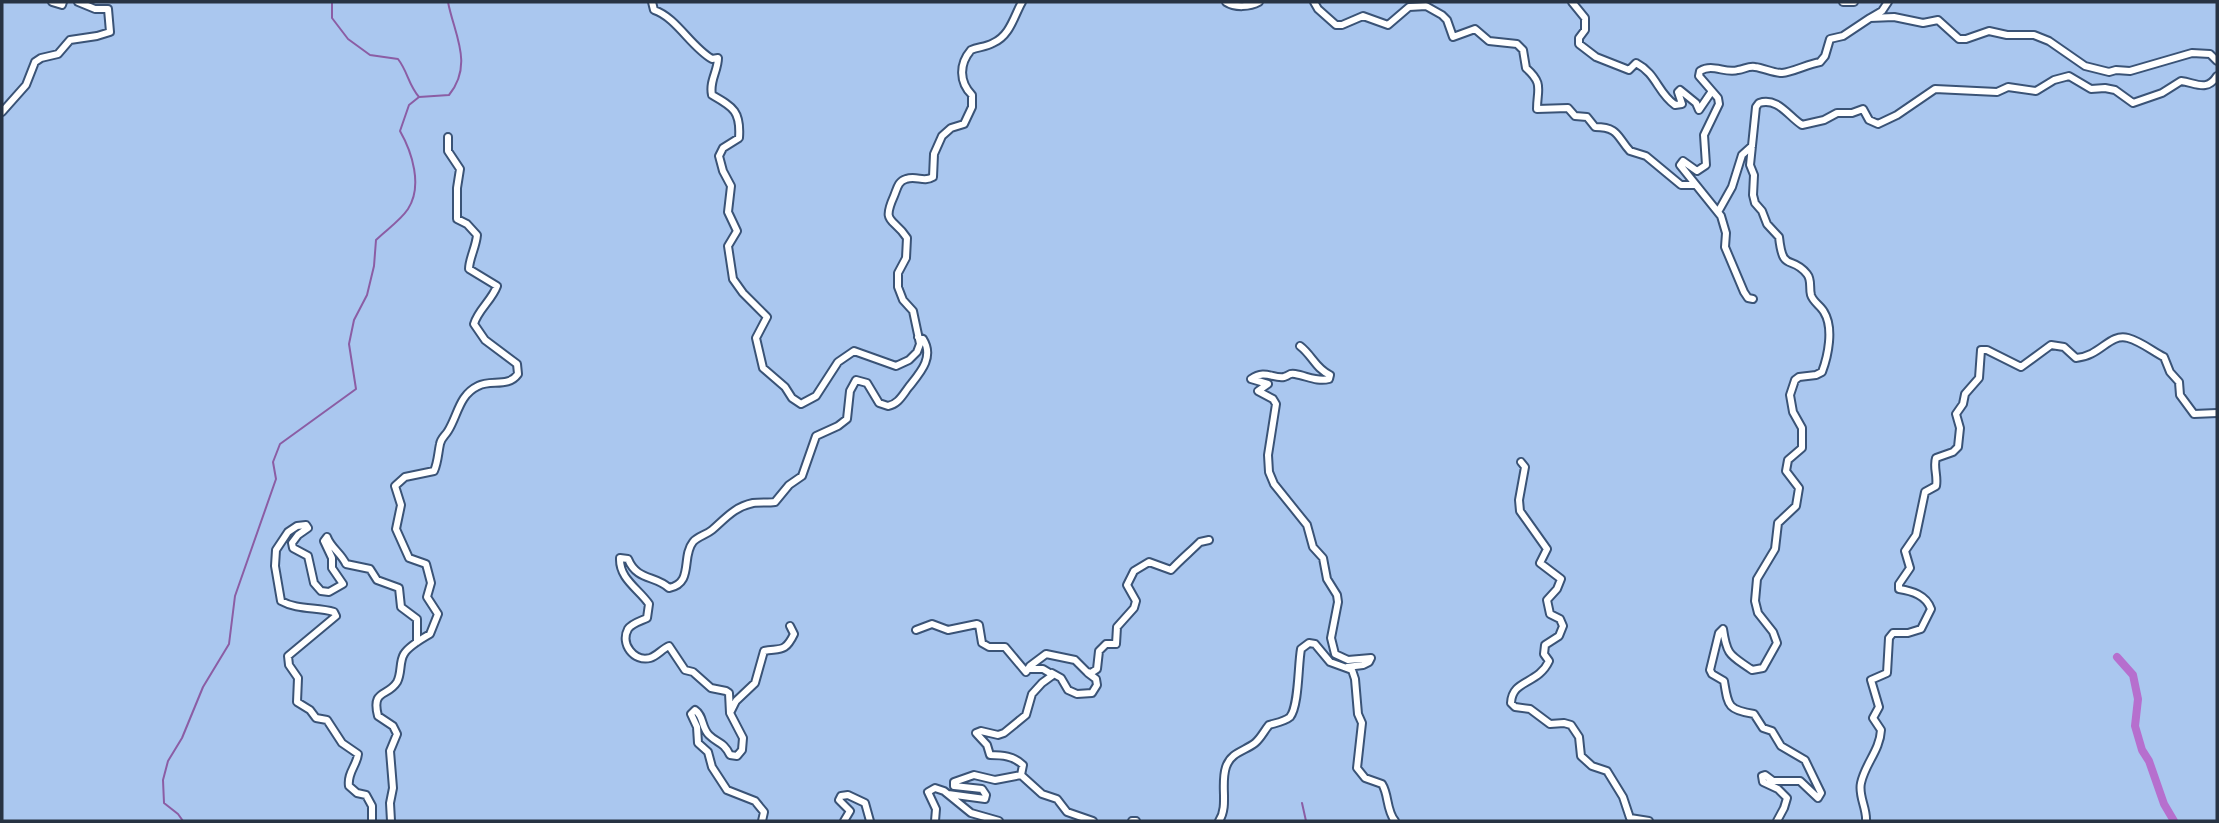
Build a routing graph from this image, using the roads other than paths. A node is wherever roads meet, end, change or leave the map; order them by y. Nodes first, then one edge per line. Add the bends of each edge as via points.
1 (52, 2) edge
2 (63, 2) edge
3 (78, 2) edge
4 (652, 2) edge
5 (1022, 2) edge
6 (1226, 2) edge
7 (1259, 2) edge
8 (1314, 2) edge
9 (1572, 2) edge
10 (1843, 2) edge
11 (1854, 2) edge
12 (1888, 2) edge
13 (1870, 18) junction
14 (2217, 61) edge
15 (2217, 76) edge
16 (1712, 91) junction
17 (2, 112) edge
18 (448, 137) dead end
19 (1752, 146) junction
20 (1696, 185) junction
21 (1718, 212) junction
22 (1752, 299) dead end
23 (918, 337) junction
24 (1300, 346) dead end
25 (2217, 413) edge
26 (1521, 462) dead end
27 (1209, 540) dead end
28 (790, 626) dead end
29 (916, 630) dead end
30 (417, 642) junction
31 (1347, 667) junction
32 (1028, 669) junction
33 (1087, 672) junction
34 (1052, 673) junction
35 (730, 713) junction
36 (1021, 775) junction
37 (948, 794) junction
38 (372, 821) edge
39 (391, 821) edge
40 (762, 821) edge
41 (844, 821) edge
42 (870, 821) edge
43 (935, 821) edge
44 (999, 821) edge
45 (1093, 821) edge
46 (1219, 821) edge
47 (1395, 821) edge
48 (1649, 821) edge
49 (1777, 821) edge
50 (1866, 821) edge

1 - 2 street
3 - 17 street via 108,9 110,32 71,40 58,54 41,58 31,68 26,85
4 - 23 street via 654,10 666,15 702,52 718,58 712,95 737,113 739,138 723,148 719,160 731,186 728,212 737,231 728,246 732,276 767,317 756,338 764,371 801,404 816,396 838,362 854,351 892,366 902,365 917,352
5 - 23 street via 1001,39 971,50 964,60 961,78 972,94 972,107 964,124 942,136 934,154 933,177 903,180 889,205 890,220 907,238 898,287 913,312
6 - 7 street via 1251,6
8 - 20 street via 1333,24 1342,25 1367,16 1388,26 1409,7 1426,6 1445,17 1453,37 1475,29 1489,41 1517,44 1523,50 1525,68 1539,86 1537,109 1568,108 1575,116 1587,117 1595,127 1607,127 1621,136 1630,151 1646,156 1681,185
9 - 16 street via 1585,18 1586,30 1579,44 1596,57 1629,70 1636,63 1644,67 1675,105 1682,104 1680,90 1699,110
10 - 11 street
12 - 13 street
13 - 14 street via 1938,20 1959,39 1989,31 2034,35 2085,66 2109,72 2130,71 2192,53 2210,54
13 - 16 street via 1843,36 1830,38 1821,62 1792,71 1706,67 1699,76
15 - 19 street via 2207,86 2181,81 2133,103 2115,90 2091,89 2068,76 2036,91 1935,89 1878,124 1869,120 1863,109 1802,125 1777,104 1762,101 1756,107
16 - 20 street via 1719,104 1704,135 1706,165 1697,171 1683,161 1681,165
18 - 30 street via 448,151 460,169 457,219 477,234 470,269 497,286 474,324 485,340 517,364 518,374 513,380 485,383 472,390 443,437 434,471 405,477 395,486 401,505 397,532 409,558 427,566 431,583 427,597 438,614 433,631
19 - 21 street via 1742,155
19 - 49 street via 1754,200 1779,237 1786,261 1809,276 1811,296 1825,313 1829,334 1822,372 1799,377 1790,395 1802,428 1802,448 1788,460 1786,471 1799,488 1796,506 1778,523 1775,549 1758,579 1758,613 1777,643 1763,668 1752,670 1733,659 1723,629 1710,670 1724,681 1728,703 1739,712 1754,714 1781,746 1805,760 1818,785 1818,798 1800,781 1773,781 1762,776 1763,782 1787,798
20 - 21 street
21 - 22 street via 1726,233 1725,247
23 - 35 street via 927,347 926,362 896,402 888,406 879,403 867,383 856,380 847,419 816,436 802,476 775,502 753,503 733,511 701,536 691,546 679,584 669,588 648,579 625,557 620,558 625,577 649,604 647,618 628,629 626,641 631,652 645,658 671,648 685,670 711,688 729,693
24 - 31 street via 1329,379 1273,374 1251,380 1268,384 1258,391 1276,404 1268,463 1271,478 1307,525 1337,595 1331,638 1335,654 1348,660 1371,658 1363,665
25 - 50 street via 2194,414 2179,396 2179,382 2169,372 2164,356 2127,338 2114,338 2098,352 2076,358 2064,347 2051,345 2021,367 1981,350 1979,378 1956,414 1958,447 1936,458 1936,486 1925,492 1916,534 1905,551 1910,568 1899,589 1918,594 1930,609 1921,629 1893,633 1887,673 1871,680 1880,707 1873,718 1881,730 1861,784
26 - 48 street via 1525,467 1520,511 1547,549 1540,563 1561,579 1547,605 1563,626 1559,636 1545,645 1549,661 1544,669 1511,692 1511,703 1530,709 1550,724 1571,725 1581,756 1607,771 1629,818
27 - 33 street via 1200,542 1171,570 1149,562 1133,571 1127,585 1136,601 1134,608 1117,626 1116,644 1104,645 1097,669
28 - 35 street via 794,634 790,643 779,651 764,651 755,683
29 - 32 street via 932,624 948,630 979,625 982,643 1005,647 1022,670
30 - 38 street via 417,619 401,607 399,588 379,581 370,569 345,564 327,537 324,541 332,568 343,584 321,591 314,583 308,556 293,548 292,543 308,528 288,531 275,554 281,601 327,609 336,616 288,656 298,678 297,702 316,718 327,720 342,743 358,754 349,786 366,795
30 - 39 street via 404,654 395,685 377,699 378,716 397,731 390,751
31 - 46 street via 1330,662 1315,644 1301,649 1291,715 1269,725 1258,741 1229,761
31 - 47 street via 1354,674 1362,723 1357,768 1365,778 1382,784
32 - 33 street via 1046,654 1075,660
32 - 34 street
33 - 34 street via 1097,685 1092,693 1083,694 1068,691
34 - 36 street via 1032,694 1026,715 1004,733 976,733 990,755 1021,762
35 - 40 street via 743,738 737,757 707,733 695,710 691,715 698,743 708,752 727,790 762,808
36 - 37 street via 995,780 974,775 954,782 954,786 982,789 985,799
36 - 45 street via 1042,794 1059,800 1067,812
37 - 43 street via 935,788 928,792 936,808
37 - 44 street via 966,810
41 - 42 street via 850,811 839,800 848,795 865,803

